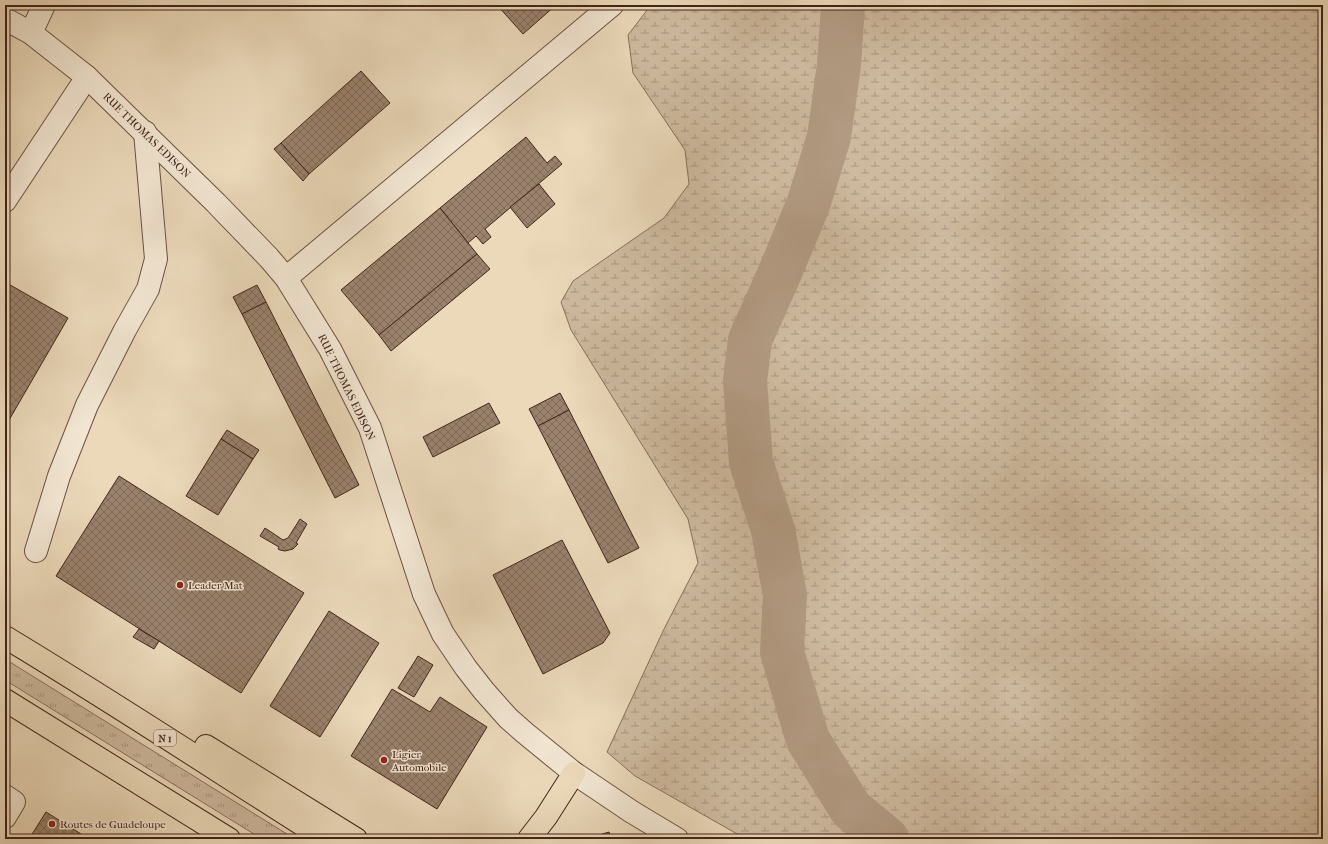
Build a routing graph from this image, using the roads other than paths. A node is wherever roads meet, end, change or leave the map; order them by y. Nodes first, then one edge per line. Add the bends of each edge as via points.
1 (44, 5) edge
2 (612, 5) edge
3 (5, 19) edge
4 (31, 33) junction
5 (87, 77) junction
6 (145, 132) junction
7 (5, 201) edge
8 (286, 278) junction
9 (36, 551) dead end
10 (5, 637) edge
11 (86, 686) junction
12 (5, 700) edge
13 (574, 773) junction
14 (5, 796) edge
15 (5, 817) edge
16 (546, 817) junction
17 (229, 839) edge
18 (325, 839) edge
19 (356, 839) edge
20 (529, 839) edge
21 (542, 839) edge
22 (677, 839) edge

1 - 4 street
2 - 8 street
3 - 4 street, RUE THOMAS EDISON
4 - 5 street, RUE THOMAS EDISON
5 - 6 street, RUE THOMAS EDISON
5 - 7 street
6 - 8 street, RUE THOMAS EDISON via 232,218
6 - 9 street via 156,259 148,289 87,405 59,476
8 - 13 street, RUE THOMAS EDISON via 330,349 370,428 424,594 443,634 466,668 508,718
10 - 11 highway, N 1
11 - 18 highway, N 1
11 - 19 highway via 121,698 157,716
12 - 17 highway
13 - 16 highway
13 - 22 street, RUE THOMAS EDISON
14 - 15 street via 14,802
16 - 20 highway
16 - 21 highway

